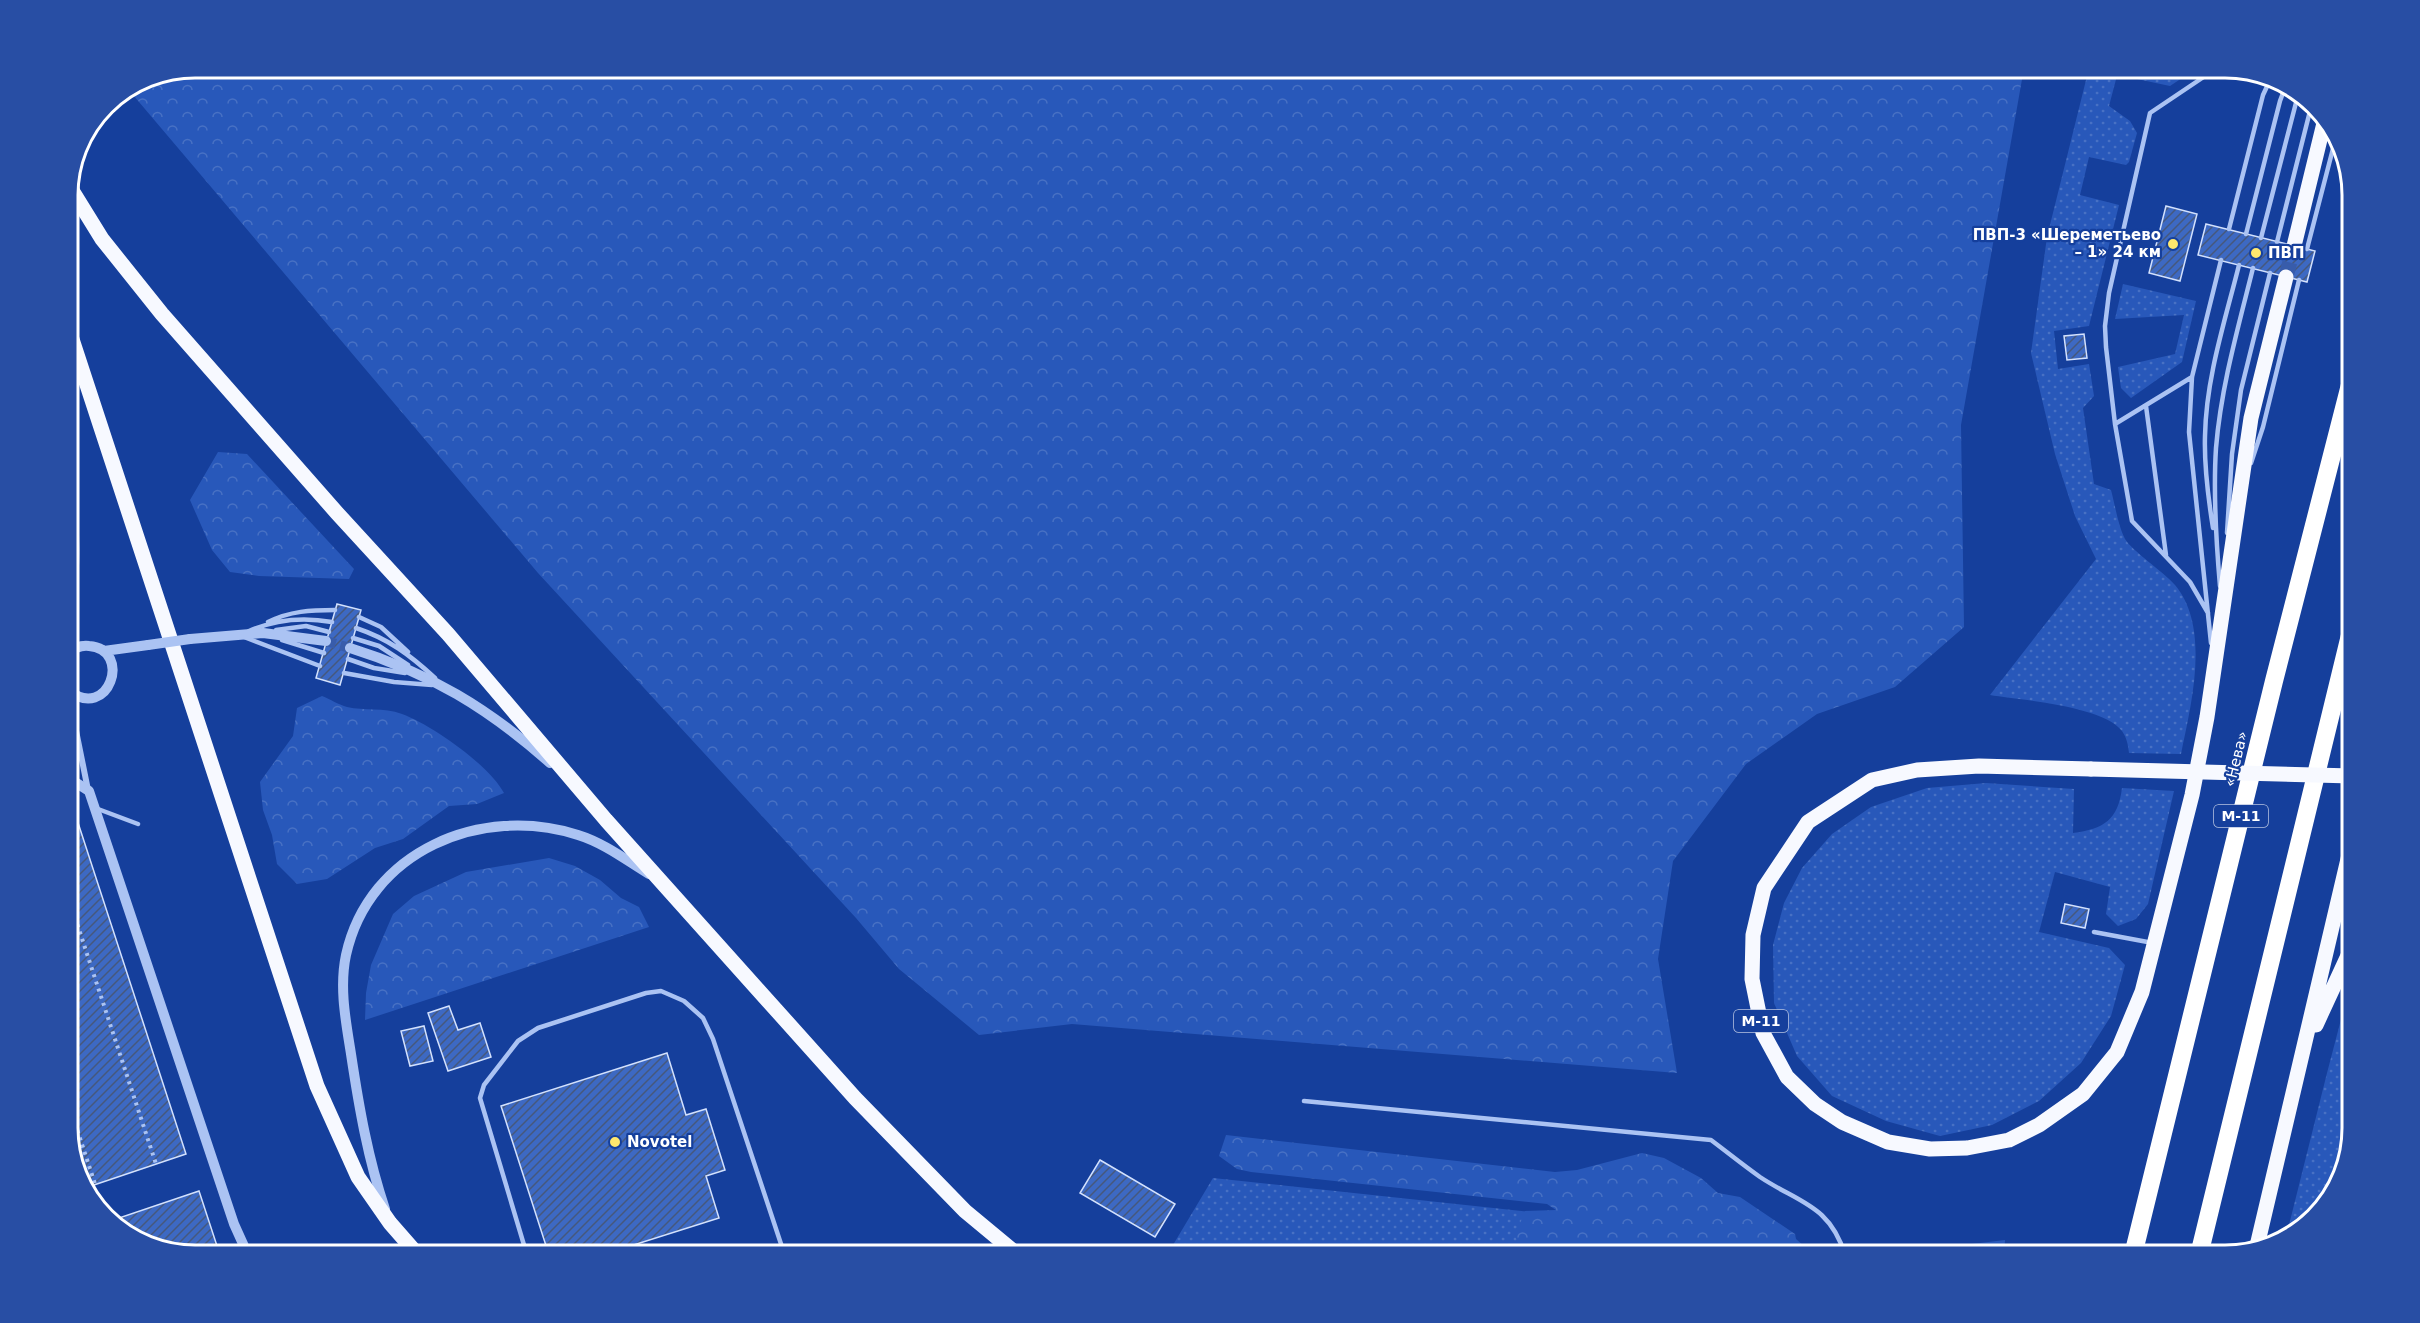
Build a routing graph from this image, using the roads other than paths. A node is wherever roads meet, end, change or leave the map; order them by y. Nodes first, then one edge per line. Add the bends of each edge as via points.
1 (2202, 78) edge
2 (2267, 86) edge
3 (2283, 94) edge
4 (2296, 103) edge
5 (2309, 114) edge
6 (2323, 131) edge
7 (2332, 148) edge
8 (78, 200) edge
9 (2229, 230) dead end
10 (2247, 234) dead end
11 (2261, 238) dead end
12 (2277, 242) dead end
13 (2300, 247) joint
14 (2221, 261) dead end
15 (2239, 265) dead end
16 (2253, 268) dead end
17 (2270, 273) dead end
18 (2293, 278) tunnel mouth
19 (78, 357) edge
20 (2192, 377) junction
21 (2146, 406) junction
22 (2342, 416) edge
23 (2115, 424) junction
24 (2166, 555) junction
25 (2222, 578) junction
26 (335, 610) dead end
27 (2216, 611) junction
28 (359, 617) dead end
29 (332, 622) dead end
30 (356, 628) dead end
31 (259, 630) junction
32 (239, 635) junction
33 (327, 642) tunnel mouth
34 (78, 649) edge
35 (350, 649) tunnel mouth
36 (104, 651) junction
37 (418, 662) junction
38 (320, 666) dead end
39 (2342, 668) edge
40 (344, 673) dead end
41 (444, 686) junction
42 (78, 696) edge
43 (78, 738) edge
44 (2342, 776) edge
45 (78, 784) edge
46 (89, 791) junction
47 (584, 793) junction
48 (95, 808) junction
49 (138, 824) dead end
50 (662, 883) junction
51 (2342, 885) edge
52 (2094, 932) dead end
53 (2156, 943) junction
54 (2342, 968) edge
55 (2302, 1058) junction
56 (1304, 1101) dead end
57 (390, 1223) junction
58 (239, 1237) junction
59 (2258, 1240) edge
60 (240, 1245) edge
61 (243, 1245) edge
62 (409, 1245) edge
63 (524, 1245) edge
64 (781, 1245) edge
65 (1004, 1245) edge
66 (1842, 1245) edge
67 (2136, 1245) edge
68 (2202, 1245) edge

1 - 23 lane via 2150,113 2105,326
2 - 9 lane
3 - 10 lane
4 - 11 lane
5 - 12 lane
6 - 13 main road
7 - 13 lane
8 - 47 main road via 102,239 162,314
14 - 20 lane
15 - 25 lane via 2211,373 2205,435 2206,479
16 - 25 lane via 2226,378 2216,448 2215,526
17 - 25 lane via 2241,390
18 - 25 main road, М-11 via 2251,418
19 - 57 main road via 317,1086 358,1177
20 - 21 lane
20 - 27 lane via 2189,432
21 - 23 lane
21 - 24 lane
22 - 67 highway, «Нева» / М-11
23 - 24 lane via 2132,520
24 - 27 lane
25 - 27 main road, М-11
26 - 31 lane via 286,614
27 - 53 main road, М-11 via 2213,671 2192,795
28 - 37 lane via 381,627
29 - 31 lane via 308,618 274,623
30 - 37 lane via 380,636
31 - 32 street
31 - 33 street
32 - 36 street, bridge
32 - 38 lane
34 - 36 street via 88,645
35 - 41 street
36 - 42 street via 113,666 111,683 91,698
37 - 41 lane
39 - 68 highway
40 - 41 lane
41 - 47 street via 519,736
43 - 46 street
44 - 53 main road, М-11, bridge via 1979,766 1917,770 1872,780 1808,822 1764,888 1753,935 1752,979 1763,1033 1787,1077 1815,1104 1842,1122 1888,1142 1930,1149 1967,1148 2009,1140 2039,1125 2083,1094 2117,1052 2142,993
45 - 46 street
46 - 48 street
47 - 50 main road
48 - 49 lane
48 - 58 street
50 - 57 street via 585,837 546,827 513,826 465,833 423,849 372,894 345,957 343,1002 373,1175
50 - 65 main road via 855,1098 965,1211
51 - 55 main road
52 - 53 lane
54 - 55 main road
55 - 59 main road
56 - 66 lane via 1711,1140 1760,1177 1821,1213
57 - 62 main road
58 - 60 street
58 - 61 street
63 - 64 lane via 480,1098 484,1085 518,1041 538,1028 661,991 684,1001 708,1028

